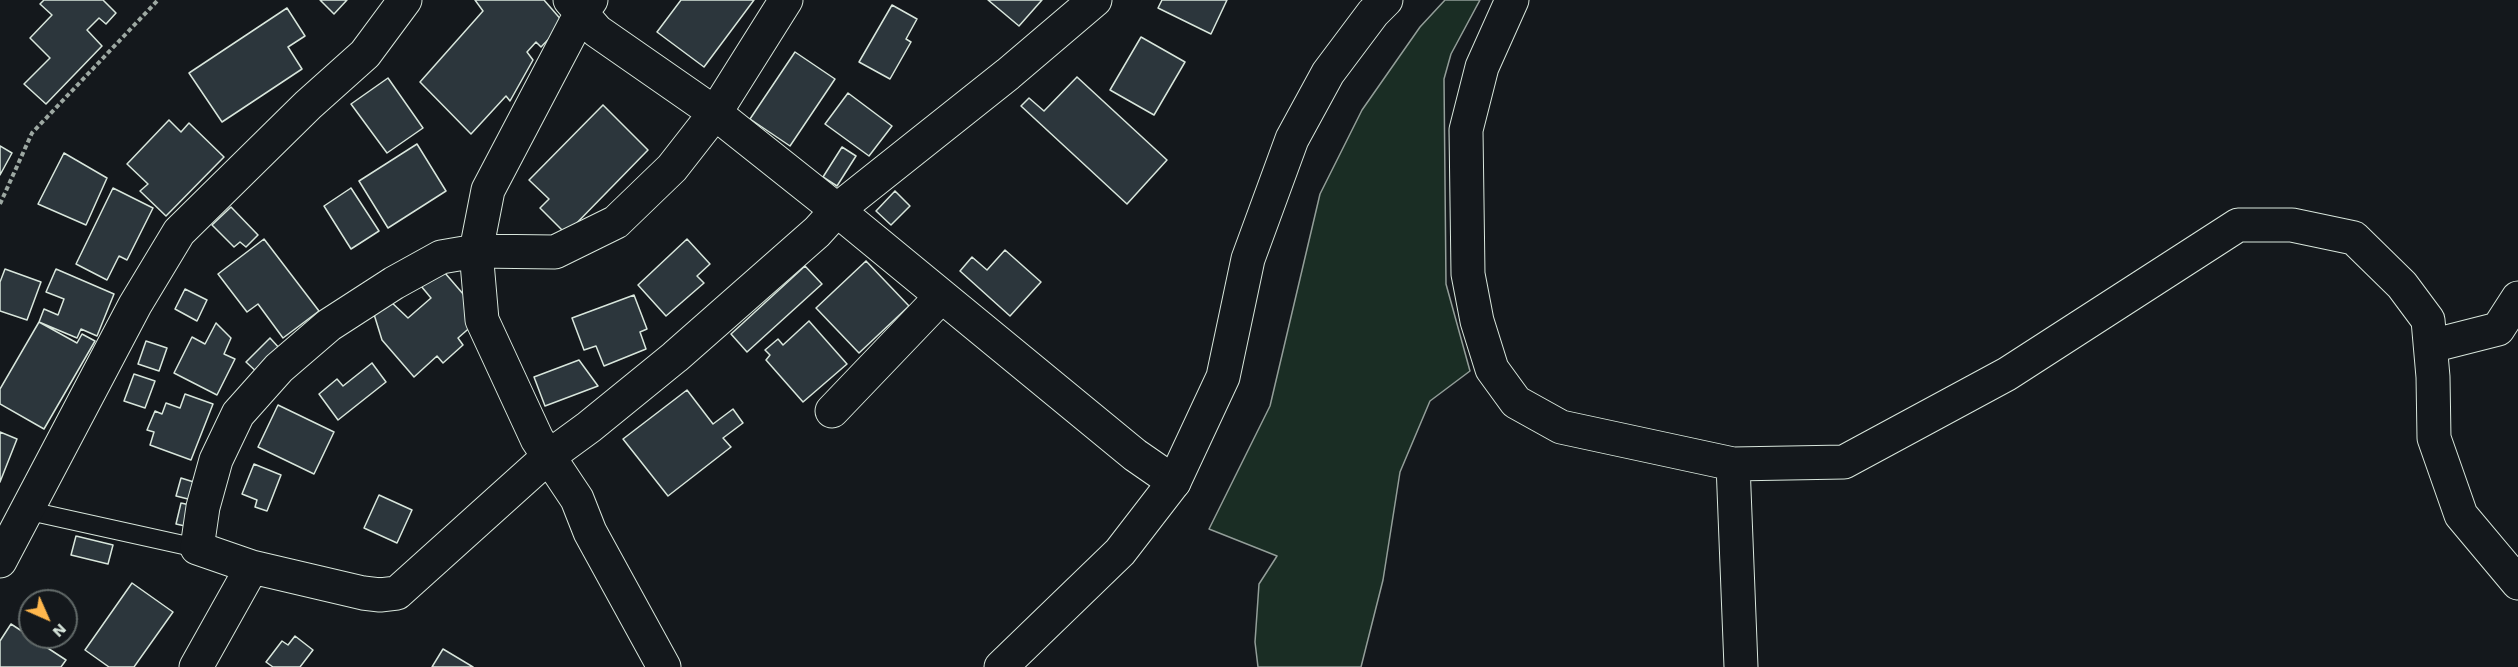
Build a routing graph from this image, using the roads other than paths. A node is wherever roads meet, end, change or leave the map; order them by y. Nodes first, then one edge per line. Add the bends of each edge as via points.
1 (405, 0) edge
2 (786, 0) edge
3 (1095, 0) edge
4 (1386, 0) edge
5 (1512, 0) edge
6 (581, 4) edge
7 (715, 113) junction
8 (837, 210) junction
9 (476, 251) junction
10 (941, 297) junction
11 (2518, 298) edge
12 (2430, 346) junction
13 (831, 411) dead end
14 (548, 457) junction
15 (1733, 464) junction
16 (1174, 482) junction
17 (9, 534) edge
18 (197, 548) junction
19 (252, 567) junction
20 (2518, 584) edge
21 (196, 667) edge
22 (664, 667) edge
23 (1001, 667) edge
24 (1741, 667) edge

1 - 17 street via 365,54 178,232
2 - 7 street
3 - 8 street
4 - 16 street via 1328,73 1292,139 1248,259 1223,377
5 - 15 street via 1482,67 1466,130 1468,274 1476,321 1492,369 1516,402 1561,427
6 - 7 street via 597,31
6 - 9 street via 488,190
7 - 8 street
7 - 9 street via 672,168 615,222 555,252
8 - 10 street
8 - 14 street via 675,357
9 - 14 street via 482,320
9 - 18 street via 441,256 394,283 329,325 279,368 238,414 216,460
10 - 13 street
10 - 16 street via 1135,455
11 - 12 street via 2498,330
12 - 15 street via 2428,321 2402,285 2354,238 2292,225 2238,225 2007,374 1844,462
12 - 20 street via 2434,438 2461,515
14 - 19 street via 397,593 363,593
14 - 22 street via 577,499 590,532
15 - 24 street
16 - 23 street via 1120,552
17 - 18 lane
18 - 19 street
19 - 21 street

